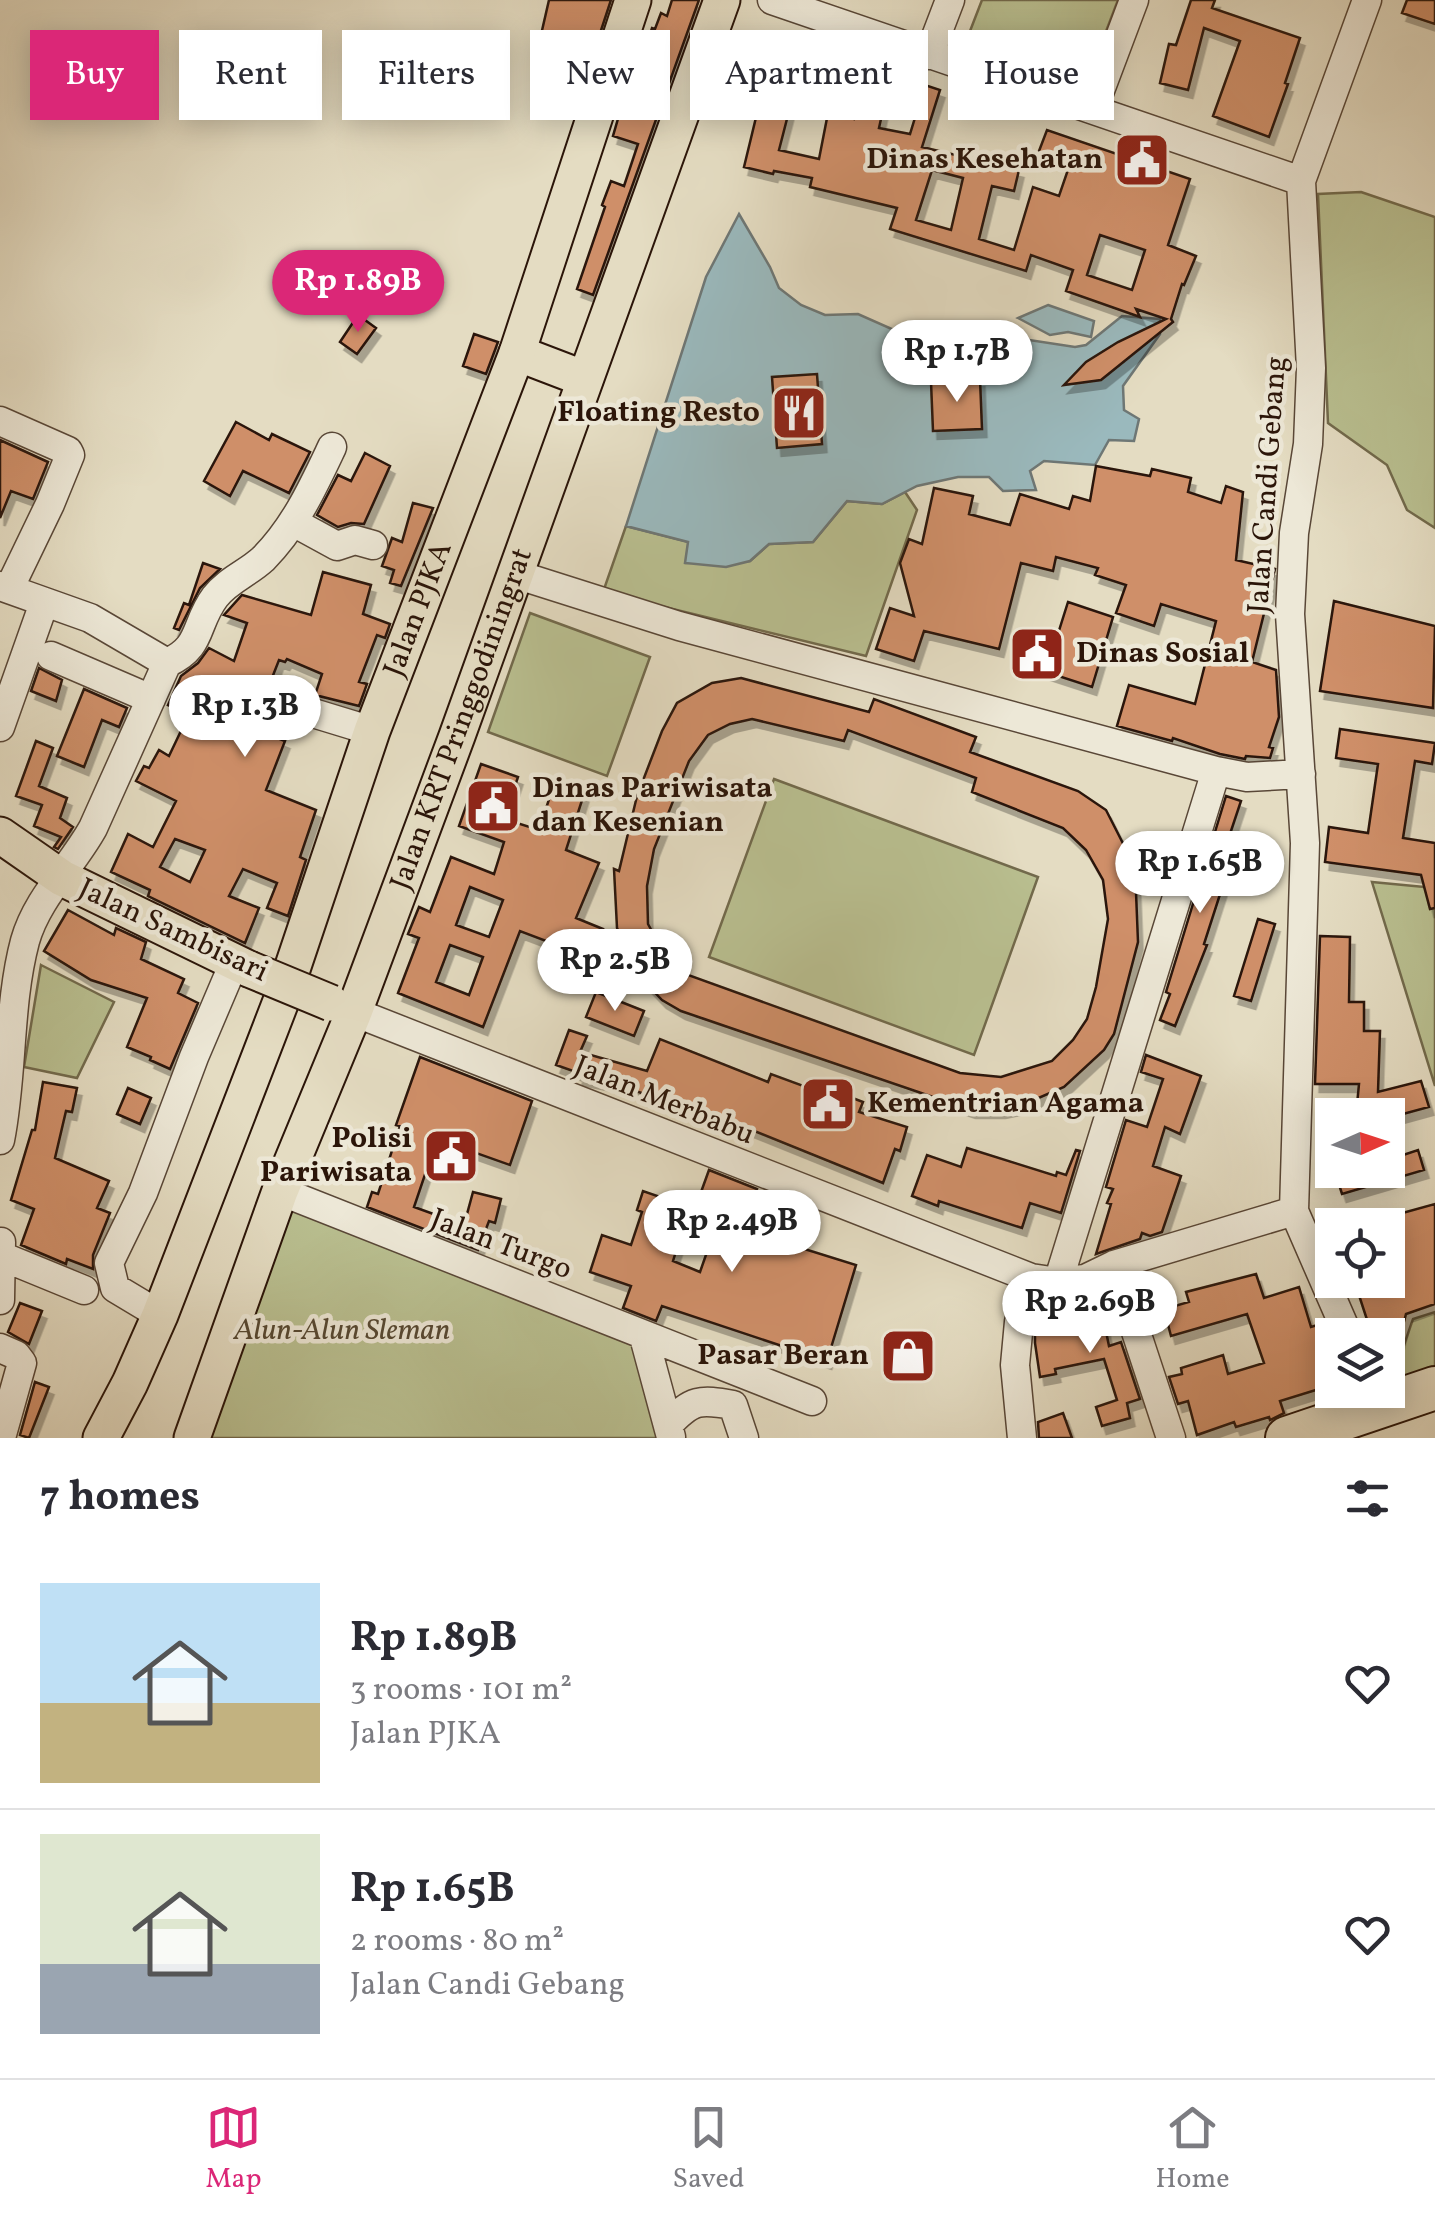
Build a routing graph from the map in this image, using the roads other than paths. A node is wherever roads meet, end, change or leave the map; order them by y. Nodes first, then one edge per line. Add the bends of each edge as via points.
1 (633, 0) edge
2 (722, 0) edge
3 (772, 0) edge
4 (950, 0) edge
5 (1134, 0) edge
6 (1367, 0) edge
7 (1114, 52) edge
8 (929, 54) junction
9 (948, 60) edge
10 (1114, 117) edge
11 (1301, 181) junction
12 (517, 353) junction
13 (586, 379) junction
14 (1, 426) edge
15 (332, 448) dead end
16 (292, 522) junction
17 (373, 545) dead end
18 (515, 574) junction
19 (4, 587) edge
20 (44, 603) junction
21 (51, 656) dead end
22 (167, 663) junction
23 (151, 699) junction
24 (303, 710) dead end
25 (0, 728) edge
26 (372, 731) junction
27 (1216, 771) junction
28 (1301, 774) junction
29 (0, 834) edge
30 (62, 878) junction
31 (242, 966) junction
32 (8, 989) edge
33 (342, 1008) junction
34 (5, 1056) edge
35 (0, 1140) edge
36 (280, 1191) junction
37 (1294, 1211) junction
38 (1, 1248) edge
39 (1114, 1265) junction
40 (1044, 1280) junction
41 (84, 1290) dead end
42 (0, 1300) edge
43 (160, 1314) junction
44 (1341, 1318) edge
45 (644, 1337) junction
46 (0, 1348) edge
47 (717, 1366) junction
48 (1435, 1388) edge
49 (812, 1402) dead end
50 (733, 1405) junction
51 (1374, 1411) edge
52 (1435, 1416) edge
53 (670, 1431) edge
54 (1, 1438) edge
55 (101, 1438) edge
56 (192, 1438) edge
57 (744, 1438) edge
58 (1022, 1438) edge
59 (1171, 1438) edge
60 (1287, 1438) edge

1 - 12 main road, Jalan PJKA
2 - 13 main road, Jalan KRT Pringgodiningrat
3 - 8 street
4 - 8 street
5 - 7 street
6 - 11 street, Jalan Candi Gebang
8 - 9 street
10 - 11 street
11 - 28 street, Jalan Candi Gebang via 1311,368 1290,614
12 - 13 main road
12 - 26 main road, Jalan PJKA
13 - 18 main road, Jalan KRT Pringgodiningrat
14 - 19 street via 70,455
15 - 16 street
16 - 17 street via 337,546 351,540
16 - 22 street via 259,562 217,594 188,652
18 - 27 street via 679,626
18 - 33 main road, Jalan KRT Pringgodiningrat
19 - 20 street
20 - 22 street via 90,618
20 - 25 street
21 - 23 street
22 - 23 street
23 - 30 street via 93,828
24 - 26 street
26 - 43 main road, Jalan PJKA via 283,996
27 - 28 street
27 - 40 street
28 - 37 street, Jalan Candi Gebang via 1305,843
29 - 30 main road, Jalan Sambisari
30 - 31 main road, Jalan Sambisari
30 - 32 street via 42,903
31 - 33 main road, Jalan Sambisari, bridge
31 - 43 street via 194,1057 109,1262 116,1288
32 - 34 street
33 - 36 main road, Jalan KRT Pringgodiningrat
33 - 40 street, Jalan Merbabu
34 - 35 street
36 - 45 street, Jalan Turgo
36 - 56 main road, Jalan KRT Pringgodiningrat
37 - 39 street
37 - 44 street, Jalan Candi Gebang
38 - 41 street
38 - 42 street
39 - 40 street via 1085,1279
39 - 59 street
40 - 58 street via 1018,1322
43 - 55 main road, Jalan PJKA
45 - 47 street, Jalan Turgo
45 - 53 street
46 - 54 street via 22,1363
47 - 49 street, Jalan Turgo
47 - 50 street
48 - 51 highway
50 - 53 street via 690,1405
50 - 57 street
51 - 52 highway
51 - 60 highway

